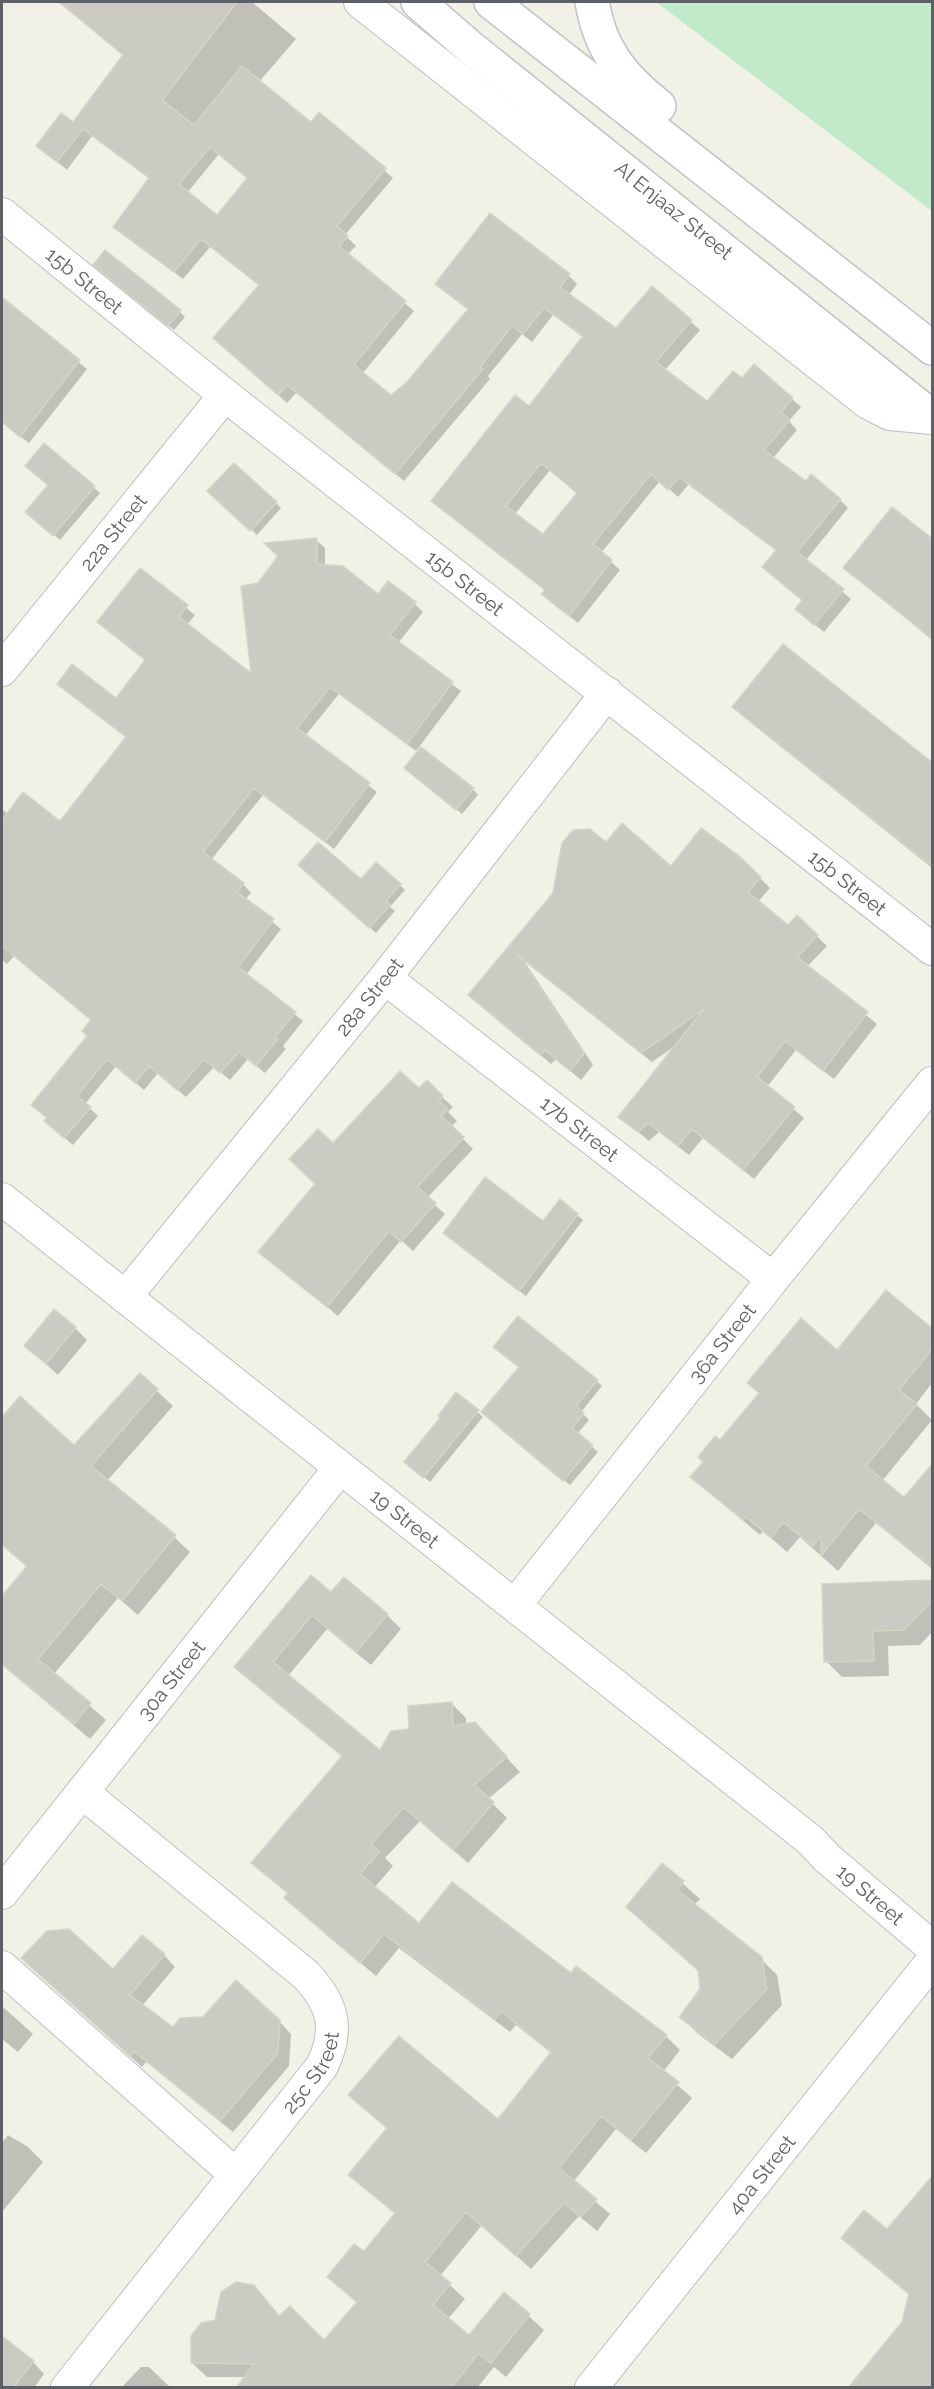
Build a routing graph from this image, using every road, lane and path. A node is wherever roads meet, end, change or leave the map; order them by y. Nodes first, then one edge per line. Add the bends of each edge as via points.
1 (360, 2) edge
2 (592, 2) edge
3 (423, 3) edge
4 (499, 4) edge
5 (471, 48) junction
6 (2, 214) edge
7 (875, 302) junction
8 (933, 348) edge
9 (225, 395) junction
10 (933, 417) edge
11 (2, 668) edge
12 (607, 693) junction
13 (933, 949) edge
14 (385, 978) junction
15 (933, 1083) edge
16 (2, 1199) edge
17 (772, 1279) junction
18 (125, 1297) junction
19 (340, 1468) junction
20 (515, 1605) junction
21 (82, 1792) junction
22 (810, 1840) junction
23 (2, 1893) edge
24 (933, 1918) edge
25 (933, 1947) edge
26 (933, 1961) edge
27 (2, 1967) edge
28 (236, 2175) junction
29 (67, 2388) edge
30 (591, 2388) edge

1 - 10 street via 868,403 890,414
2 - 7 street via 607,51 626,77 810,226
3 - 5 street, Al Enjaaz Street
4 - 5 street
4 - 7 street
5 - 10 street, Al Enjaaz Street
6 - 9 street, 15b Street
7 - 8 street
9 - 11 street, 22a Street
9 - 12 street, 15b Street
12 - 13 street, 15b Street
12 - 14 street, 28a Street
14 - 17 street, 17b Street
14 - 18 street, 28a Street
15 - 17 street, 36a Street
16 - 18 street, 19 Street
17 - 20 street, 36a Street
18 - 19 street, 19 Street
19 - 20 street, 19 Street
19 - 21 street, 30a Street
20 - 22 street, 19 Street
21 - 23 street, 30a Street
21 - 28 street, 25c Street via 306,1975 322,1992 331,2013 333,2036 322,2066
22 - 24 street, 19 Street
22 - 25 street, 19 Street
26 - 30 street, 40a Street
27 - 28 street
28 - 29 street, 25c Street

